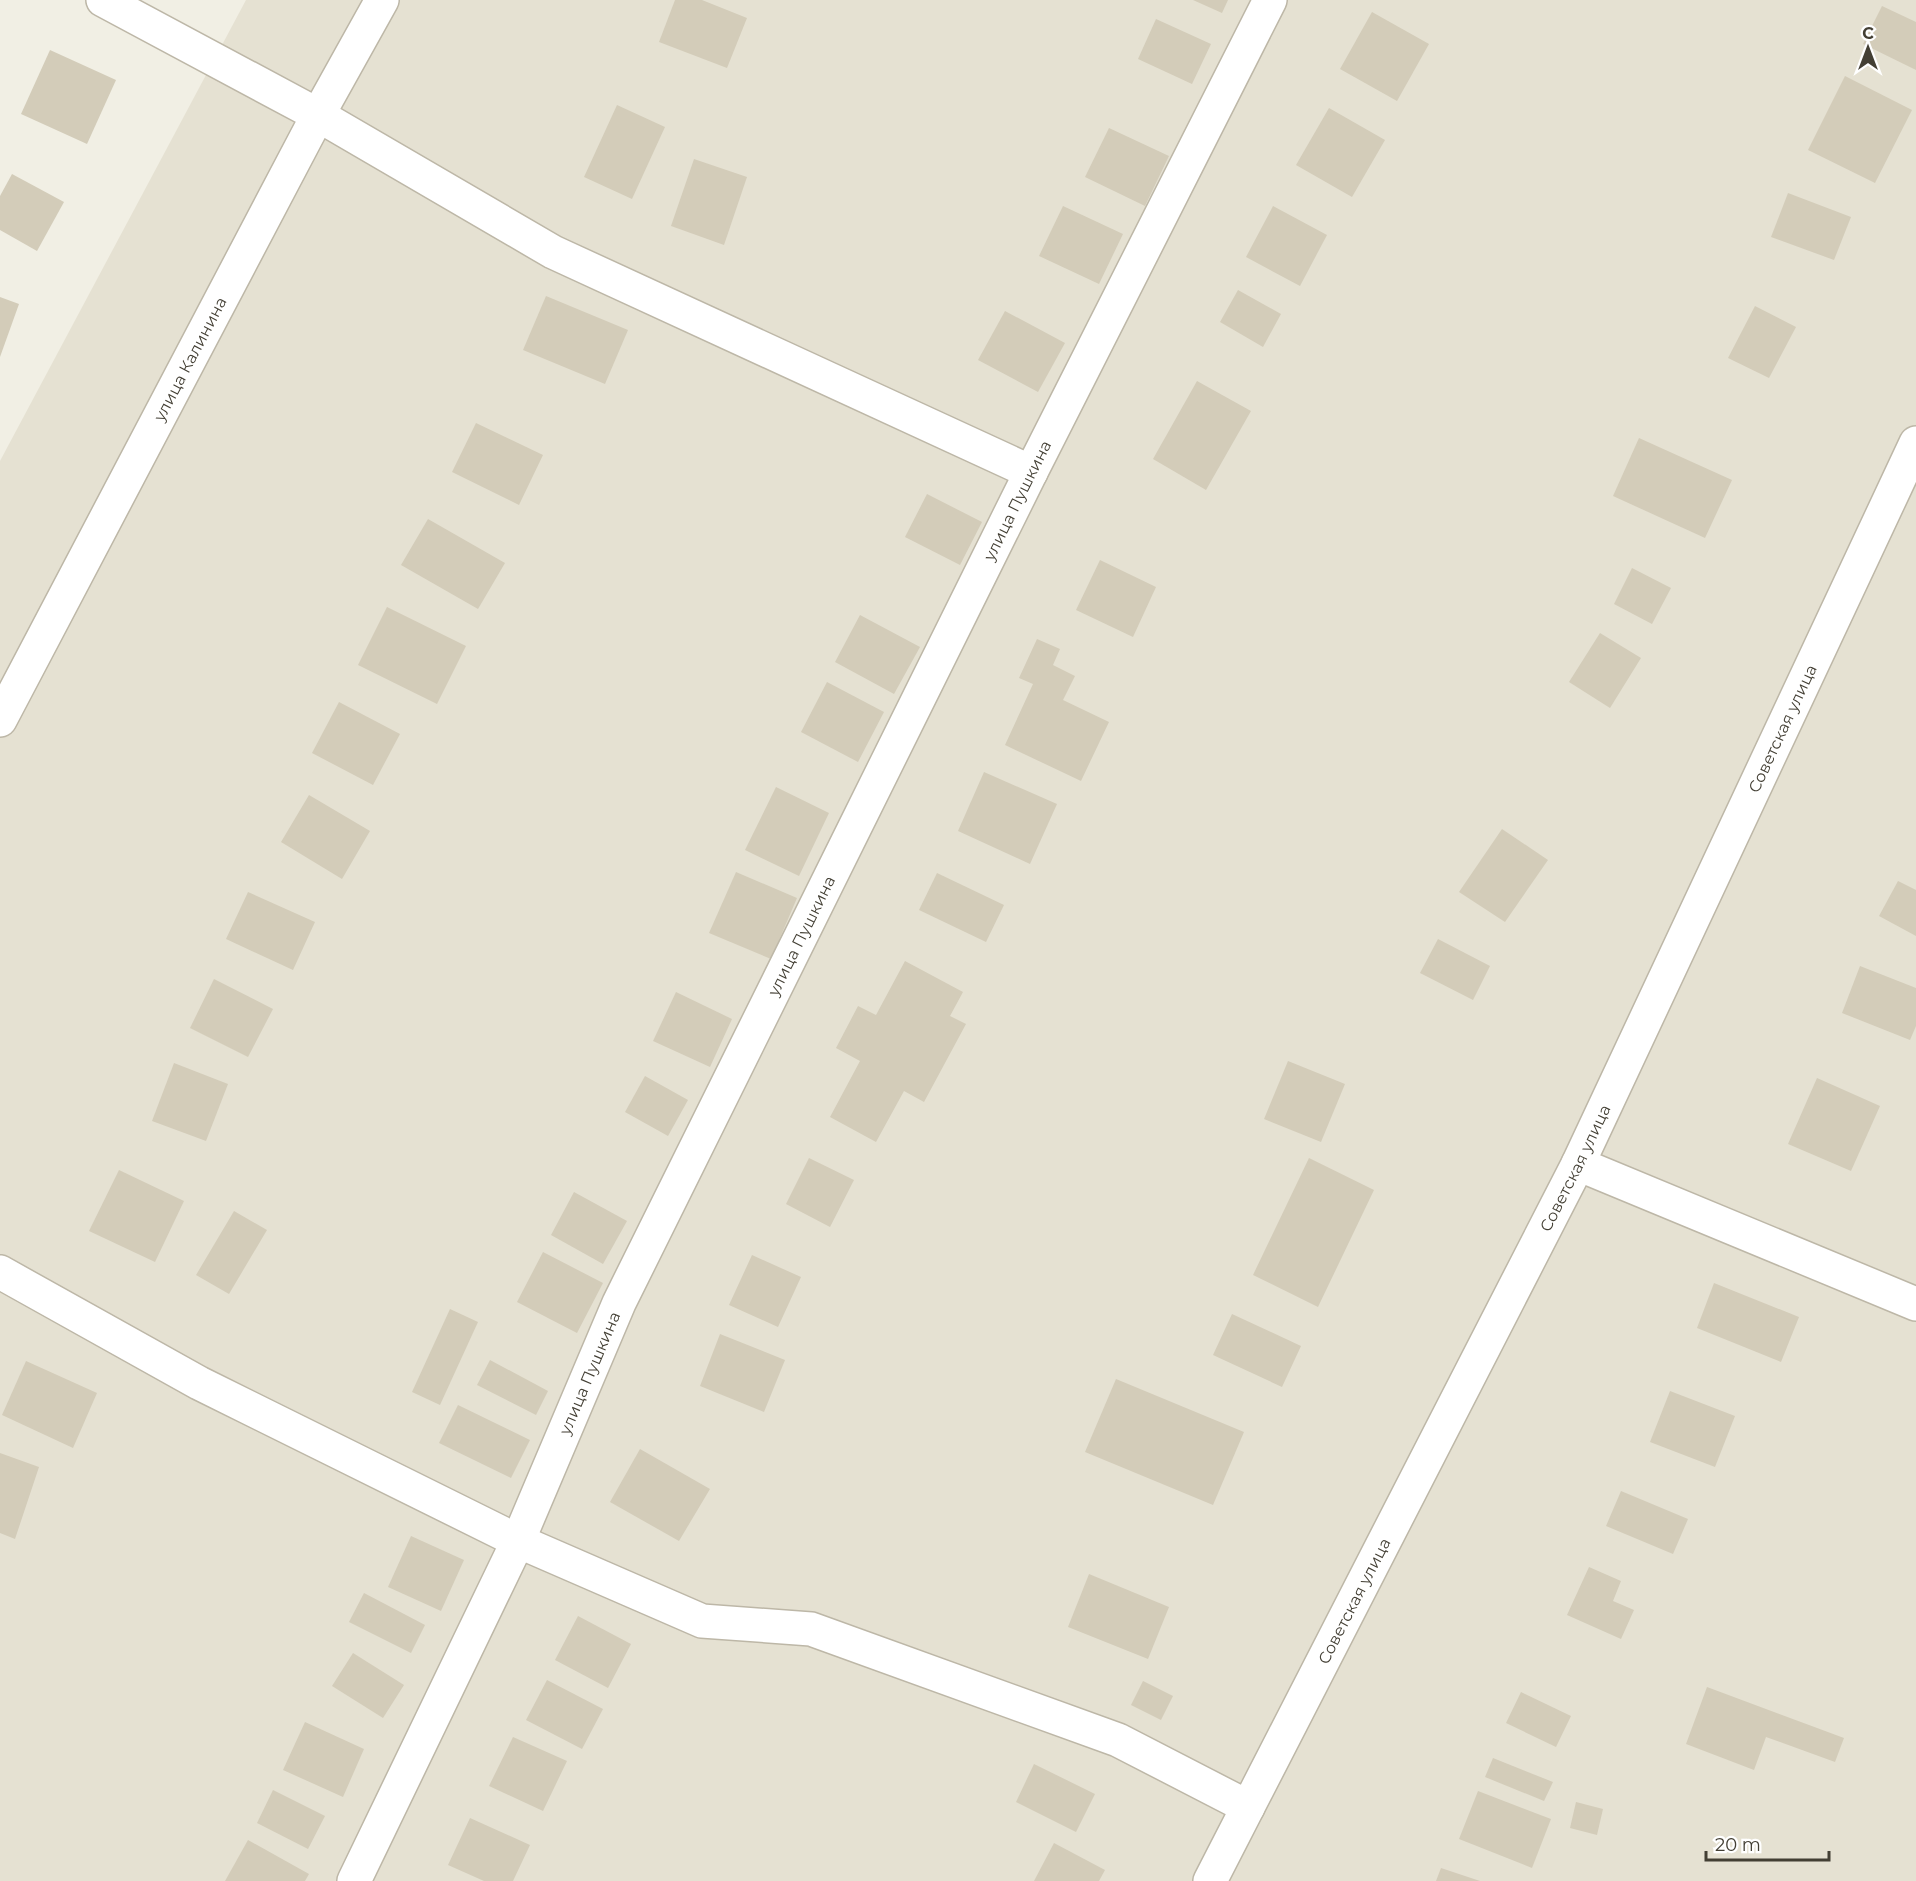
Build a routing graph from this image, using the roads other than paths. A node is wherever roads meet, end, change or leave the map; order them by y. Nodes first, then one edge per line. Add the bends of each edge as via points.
1 (103, 0) edge
2 (382, 0) edge
3 (1270, 0) edge
4 (318, 116) junction
5 (1916, 442) edge
6 (1031, 472) junction
7 (0, 720) edge
8 (1578, 1164) junction
9 (0, 1272) edge
10 (1916, 1304) edge
11 (518, 1540) junction
12 (1248, 1807) junction
13 (354, 1881) edge
14 (1210, 1881) edge

1 - 4 street
2 - 4 street, улица Калинина
3 - 6 street, улица Пушкина
4 - 6 street via 553,252
4 - 7 street, улица Калинина
5 - 8 street, Советская улица
6 - 11 street, улица Пушкина via 619,1303
8 - 10 street
8 - 12 street, Советская улица
9 - 11 street via 199,1383
11 - 12 street via 702,1621 811,1629 1118,1740
11 - 13 street, улица Пушкина
12 - 14 street, Советская улица

